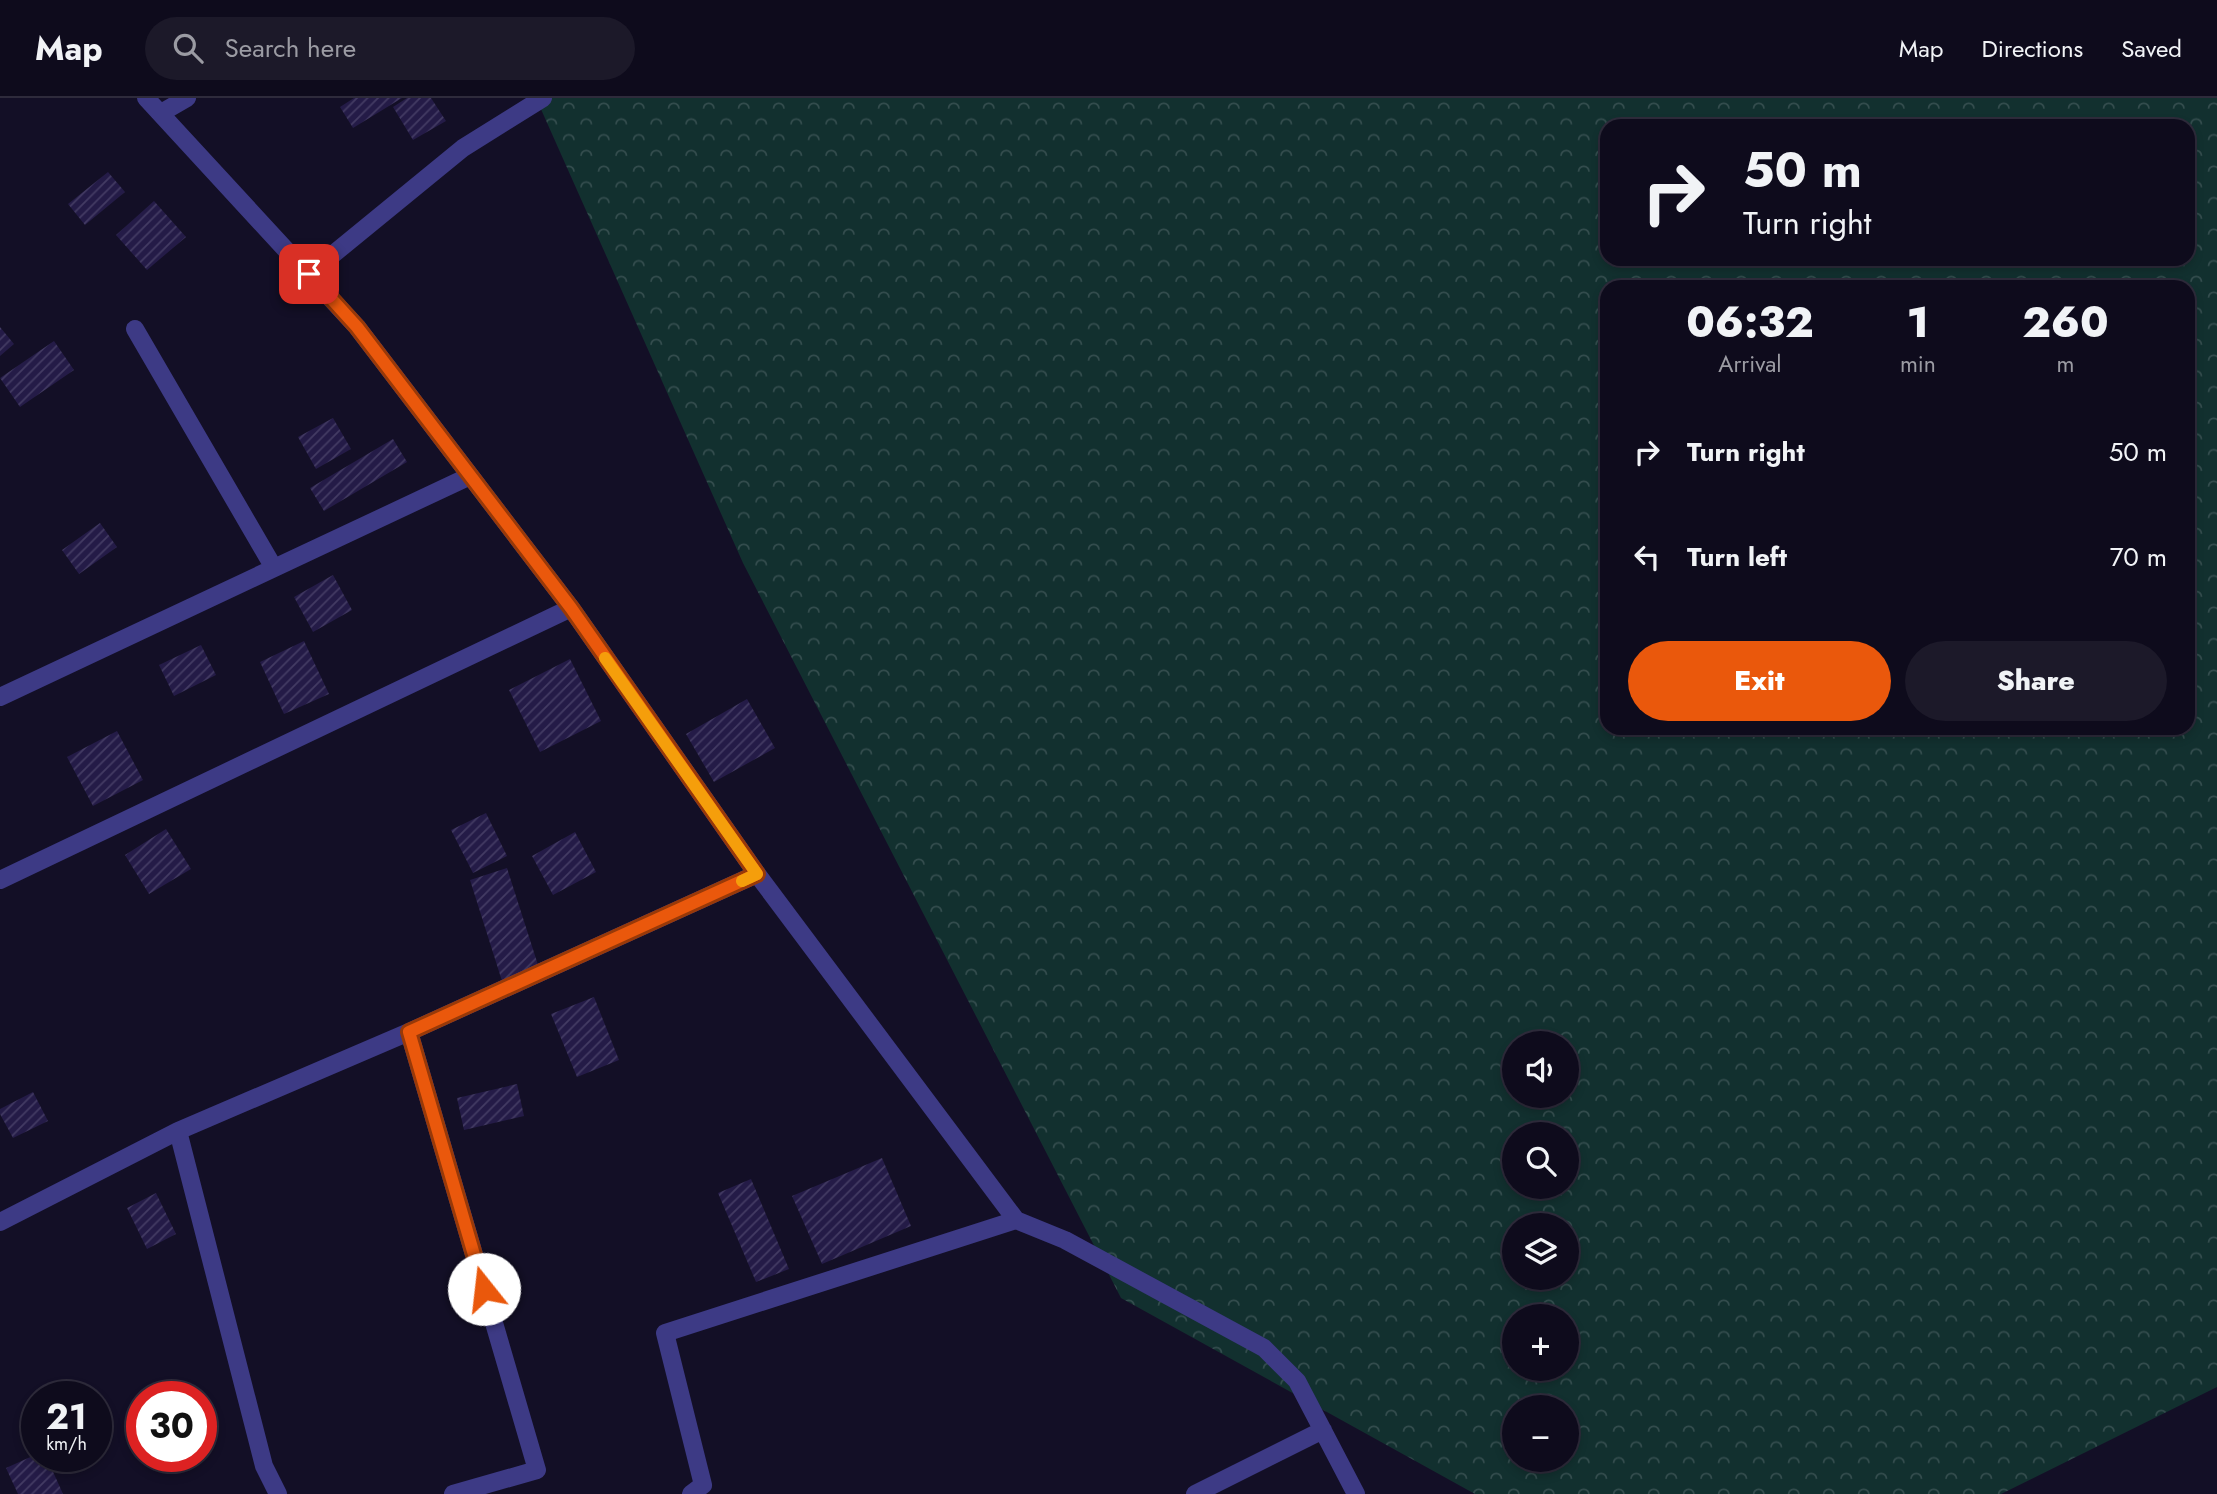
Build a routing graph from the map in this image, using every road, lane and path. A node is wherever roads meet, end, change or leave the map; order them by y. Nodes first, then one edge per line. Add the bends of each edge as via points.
1 (146, 98) edge
2 (187, 98) edge
3 (543, 98) edge
4 (161, 114) junction
5 (309, 274) junction
6 (135, 329) dead end
7 (470, 476) junction
8 (274, 568) junction
9 (571, 608) junction
10 (0, 697) edge
11 (757, 874) junction
12 (0, 880) edge
13 (409, 1032) junction
14 (178, 1131) junction
15 (1016, 1220) junction
16 (0, 1222) edge
17 (1323, 1430) junction
18 (278, 1494) edge
19 (453, 1494) edge
20 (691, 1494) edge
21 (1195, 1494) edge
22 (1356, 1494) edge

1 - 4 street
2 - 4 street
3 - 5 street via 463,148
4 - 5 street
5 - 7 street via 357,327
6 - 8 street
7 - 8 street
7 - 9 street
8 - 10 street
9 - 11 street
9 - 12 street
11 - 13 street
11 - 15 street
13 - 14 street
13 - 19 street via 537,1470
14 - 16 street
14 - 18 street via 264,1466
15 - 17 street via 1065,1240 1264,1348 1297,1381
15 - 20 street via 665,1333 703,1485
17 - 21 street
17 - 22 street

